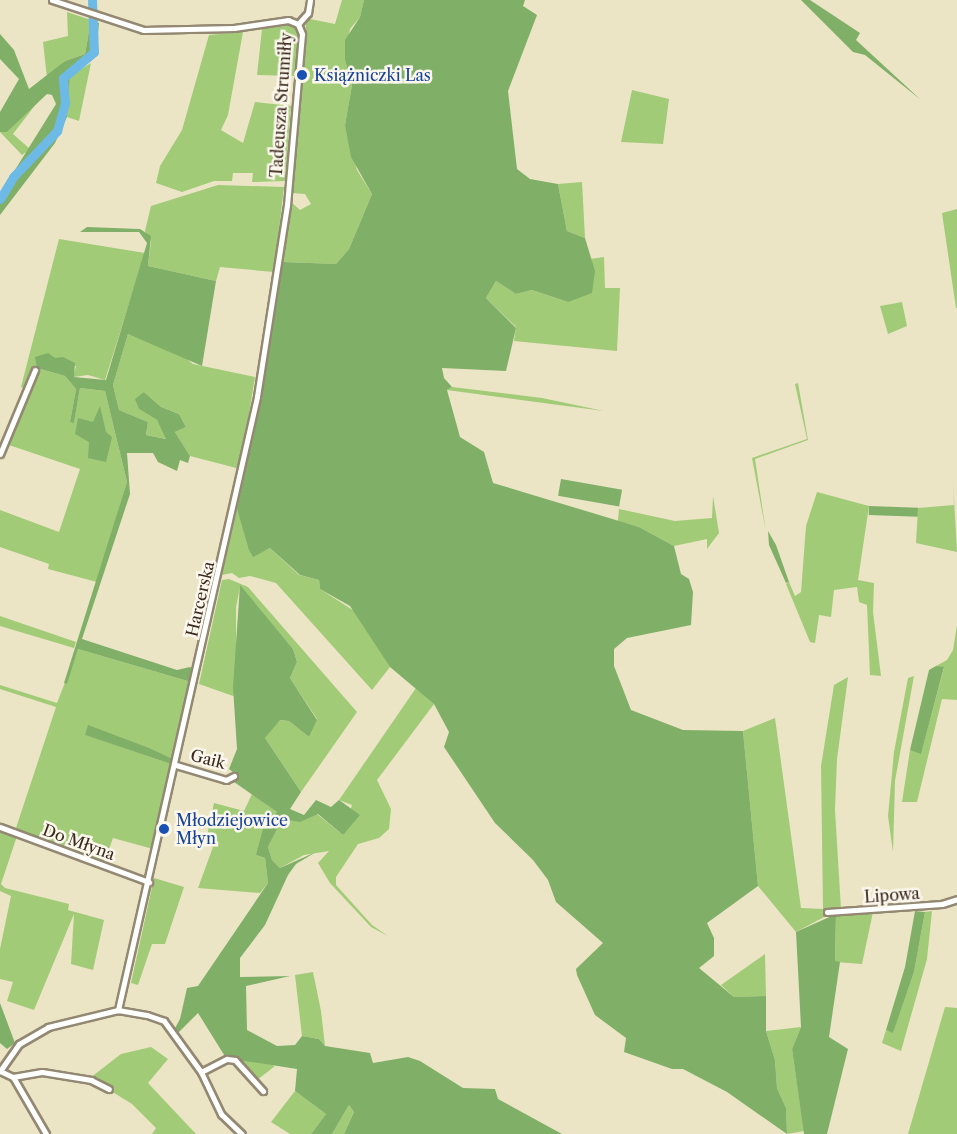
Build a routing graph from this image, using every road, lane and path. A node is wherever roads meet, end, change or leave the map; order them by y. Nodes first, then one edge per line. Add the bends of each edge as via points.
1 (52, 0) edge
2 (310, 0) edge
3 (298, 24) junction
4 (288, 190) joint
5 (35, 370) dead end
6 (0, 454) edge
7 (176, 765) junction
8 (234, 776) dead end
9 (0, 827) edge
10 (149, 882) junction
11 (957, 899) edge
12 (827, 912) dead end
13 (118, 1010) junction
14 (0, 1071) edge
15 (201, 1072) junction
16 (13, 1077) junction
17 (109, 1089) dead end
18 (263, 1091) dead end
19 (46, 1134) edge
20 (242, 1134) edge

1 - 3 street, Tadeusza Strumiłły via 152,30 234,28 288,20
2 - 3 street via 308,13
3 - 4 street, Tadeusza Strumiłły via 302,34
4 - 7 street, Harcerska via 257,397
5 - 6 street
7 - 8 street, Gaik via 226,780
7 - 10 street, Harcerska
9 - 10 street, Do Młyna
10 - 13 street, Harcerska
11 - 12 street, Lipowa via 942,904
13 - 14 street via 59,1023 35,1033 9,1053
13 - 15 street via 164,1021
14 - 16 street
15 - 18 street via 227,1059 235,1060
15 - 20 street via 221,1114
16 - 17 street via 42,1072 91,1080
16 - 19 street

